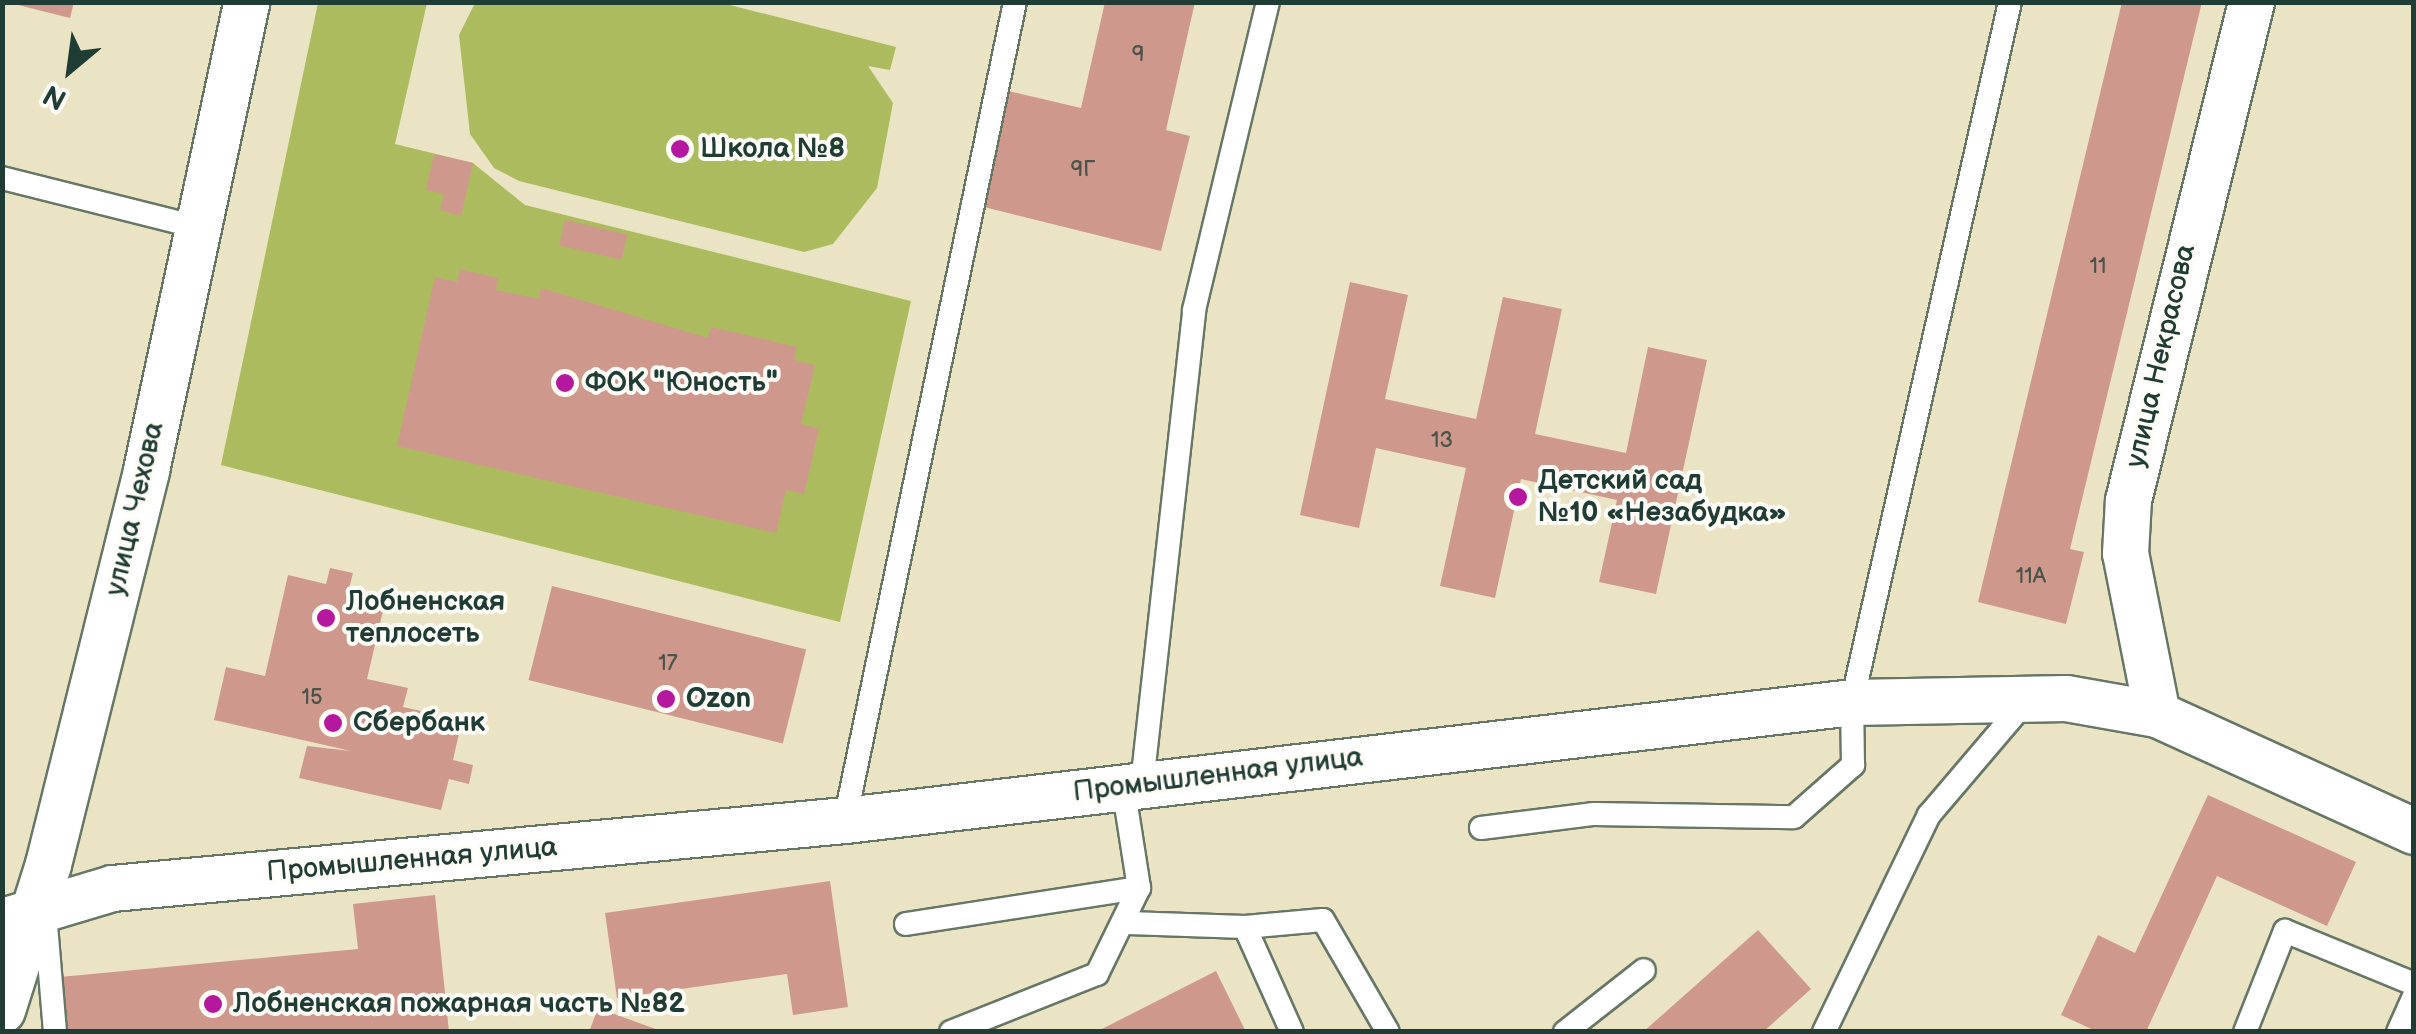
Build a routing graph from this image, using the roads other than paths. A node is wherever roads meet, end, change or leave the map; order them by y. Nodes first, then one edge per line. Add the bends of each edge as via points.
1 (246, 2) edge
2 (1015, 2) edge
3 (1268, 2) edge
4 (2010, 2) edge
5 (2251, 2) edge
6 (2, 178) edge
7 (197, 226) junction
8 (2028, 698) junction
9 (1852, 702) junction
10 (2157, 714) junction
11 (1132, 785) junction
12 (845, 820) junction
13 (1481, 828) dead end
14 (2414, 831) edge
15 (1139, 888) junction
16 (25, 916) edge
17 (1128, 923) junction
18 (906, 924) dead end
19 (1245, 927) junction
20 (1644, 970) dead end
21 (2413, 997) edge
22 (2, 1010) edge
23 (56, 1032) edge
24 (950, 1032) edge
25 (1292, 1032) edge
26 (1388, 1032) edge
27 (1565, 1032) edge
28 (1824, 1032) edge
29 (2246, 1032) edge
30 (2398, 1032) edge

1 - 7 street, улица Чехова
2 - 12 lane
3 - 11 lane via 1194,310
4 - 9 lane
5 - 10 street, улица Некрасова via 2128,500 2125,553
6 - 7 lane
7 - 16 street, улица Чехова via 76,757
8 - 9 street, Промышленная улица
8 - 10 street, Промышленная улица
8 - 28 lane via 1929,814
9 - 11 street, Промышленная улица
9 - 13 lane via 1853,765 1794,816 1594,814
10 - 14 street, Промышленная улица
11 - 12 street, Промышленная улица
11 - 15 lane
12 - 16 street, Промышленная улица via 112,888
15 - 17 lane
15 - 18 lane
16 - 22 street, улица Чехова
16 - 23 lane
17 - 19 lane
17 - 24 lane via 1097,974
19 - 25 lane
19 - 26 lane via 1323,920
20 - 27 lane
21 - 29 lane via 2285,931
21 - 30 lane

